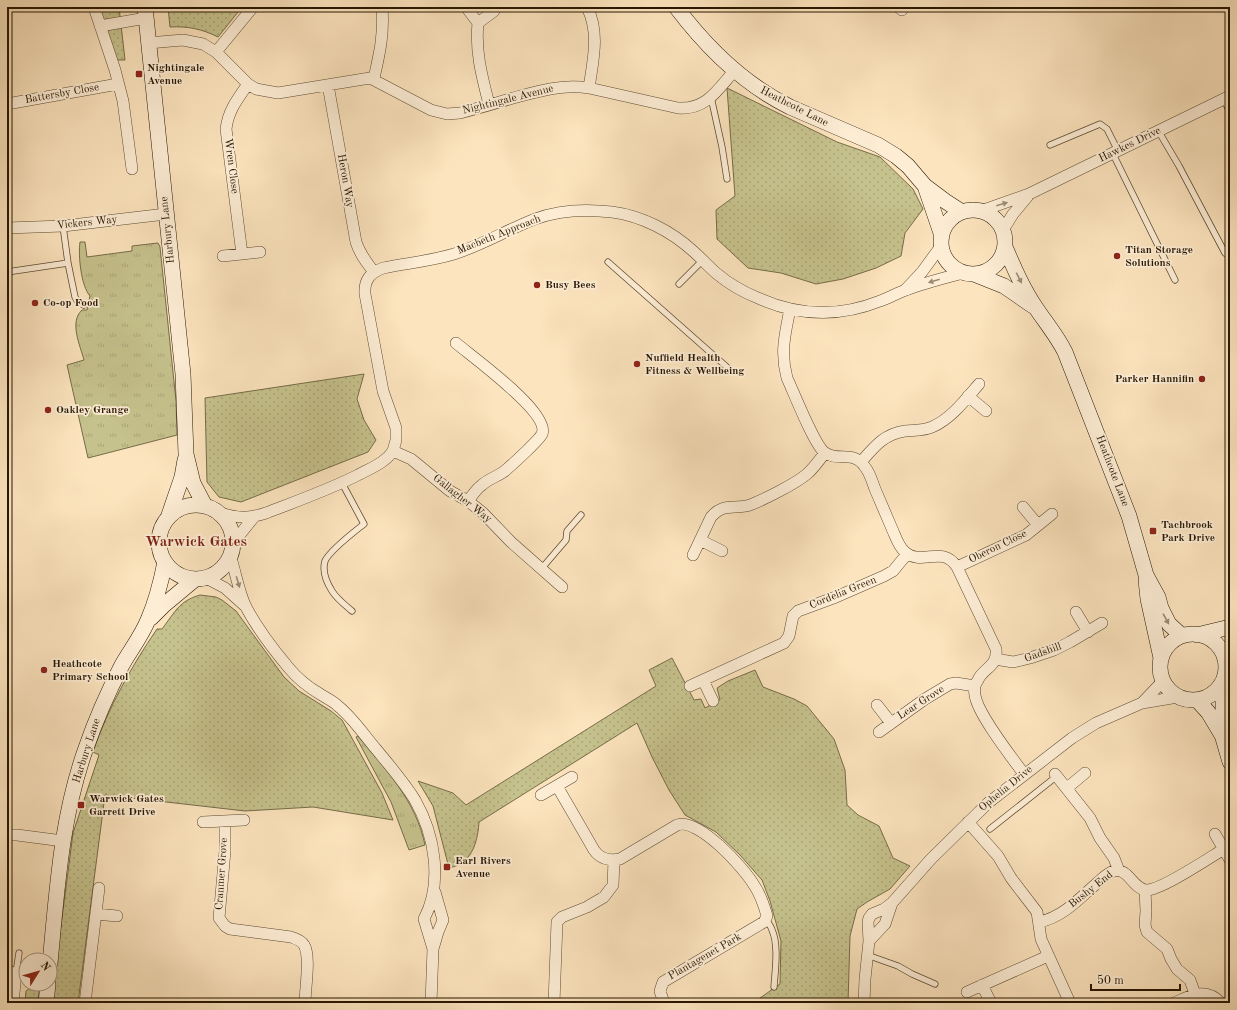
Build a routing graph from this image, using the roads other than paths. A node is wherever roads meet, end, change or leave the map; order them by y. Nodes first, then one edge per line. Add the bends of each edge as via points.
1 (94, 7) edge
2 (253, 7) edge
3 (382, 7) edge
4 (466, 7) edge
5 (587, 7) edge
6 (676, 7) edge
7 (494, 11) dead end
8 (145, 12) edge
9 (478, 23) junction
10 (100, 26) junction
11 (148, 43) junction
12 (216, 52) junction
13 (735, 70) junction
14 (374, 78) junction
15 (118, 84) junction
16 (248, 84) junction
17 (328, 85) junction
18 (589, 88) junction
19 (711, 97) junction
20 (1227, 97) edge
21 (7, 104) edge
22 (490, 104) junction
23 (1230, 113) edge
24 (1159, 132) junction
25 (1050, 145) dead end
26 (1115, 153) junction
27 (132, 170) dead end
28 (727, 179) dead end
29 (925, 186) junction
30 (1029, 194) junction
31 (981, 211) junction
32 (962, 212) junction
33 (166, 214) junction
34 (63, 226) junction
35 (7, 228) edge
36 (1003, 230) junction
37 (941, 241) junction
38 (1005, 247) junction
39 (260, 252) dead end
40 (1225, 253) dead end
41 (242, 254) junction
42 (223, 256) dead end
43 (703, 260) junction
44 (608, 262) dead end
45 (68, 263) junction
46 (7, 272) edge
47 (374, 272) junction
48 (969, 274) junction
49 (1175, 280) dead end
50 (679, 284) dead end
51 (906, 290) junction
52 (84, 305) dead end
53 (1036, 308) junction
54 (790, 310) junction
55 (456, 343) dead end
56 (728, 368) dead end
57 (979, 384) dead end
58 (968, 396) junction
59 (986, 410) dead end
60 (393, 451) junction
61 (825, 453) junction
62 (186, 454) junction
63 (861, 462) junction
64 (342, 483) junction
65 (468, 502) junction
66 (205, 506) junction
67 (1024, 507) dead end
68 (220, 513) junction
69 (1052, 514) dead end
70 (169, 515) junction
71 (581, 515) dead end
72 (254, 517) junction
73 (1038, 525) junction
74 (700, 540) junction
75 (722, 551) dead end
76 (232, 552) junction
77 (907, 554) junction
78 (693, 555) dead end
79 (165, 562) junction
80 (957, 567) junction
81 (542, 568) junction
82 (1146, 575) junction
83 (200, 579) junction
84 (562, 586) dead end
85 (246, 606) junction
86 (352, 611) dead end
87 (1076, 612) dead end
88 (148, 622) junction
89 (1102, 623) dead end
90 (1230, 627) edge
91 (1088, 632) junction
92 (1197, 635) junction
93 (1182, 636) junction
94 (1227, 656) edge
95 (1161, 658) junction
96 (995, 659) junction
97 (703, 680) junction
98 (1163, 681) junction
99 (1223, 681) junction
100 (690, 686) dead end
101 (975, 686) junction
102 (1178, 697) junction
103 (1197, 700) junction
104 (712, 701) dead end
105 (1142, 703) junction
106 (877, 705) dead end
107 (891, 723) junction
108 (879, 732) dead end
109 (1224, 738) junction
110 (1230, 762) edge
111 (1086, 773) dead end
112 (1024, 774) junction
113 (1056, 775) joint
114 (572, 777) dead end
115 (556, 786) junction
116 (1067, 788) junction
117 (541, 795) dead end
118 (244, 820) dead end
119 (225, 821) junction
120 (203, 822) dead end
121 (968, 822) junction
122 (990, 829) dead end
123 (1215, 834) dead end
124 (7, 835) edge
125 (63, 841) junction
126 (1224, 849) junction
127 (614, 860) junction
128 (1230, 860) edge
129 (1119, 871) junction
130 (99, 888) dead end
131 (434, 890) junction
132 (1145, 890) junction
133 (892, 903) junction
134 (96, 914) junction
135 (117, 916) dead end
136 (766, 919) junction
137 (1039, 922) junction
138 (869, 941) junction
139 (433, 949) junction
140 (51, 952) edge
141 (867, 955) junction
142 (18, 956) edge
143 (1048, 956) junction
144 (12, 972) edge
145 (935, 984) dead end
146 (982, 985) junction
147 (774, 987) dead end
148 (47, 992) edge
149 (967, 992) dead end
150 (1196, 994) junction
151 (14, 1003) edge
152 (46, 1003) edge
153 (85, 1003) edge
154 (305, 1003) edge
155 (431, 1003) edge
156 (554, 1003) edge
157 (664, 1003) edge
158 (864, 1003) edge
159 (991, 1003) edge
160 (1070, 1003) edge
161 (1174, 1003) edge
162 (1221, 1003) edge

1 - 10 street
2 - 12 street
3 - 14 street via 383,37
4 - 9 street
5 - 18 street via 595,29
6 - 13 street, Heathcote Lane via 704,41
7 - 9 street
8 - 10 street
8 - 11 street, Harbury Lane
9 - 22 street via 479,62
10 - 15 street
11 - 12 street via 191,41 203,44
11 - 33 street, Harbury Lane
12 - 16 street
13 - 19 street, Nightingale Avenue
13 - 29 street, Heathcote Lane via 776,100 896,156
14 - 17 street
14 - 22 street, Nightingale Avenue via 439,112 454,114
15 - 21 street, Battersby Close
15 - 27 street via 123,101
16 - 17 street via 256,89 278,94
16 - 41 street, Wren Close via 232,107 226,129
17 - 47 street, Heron Way via 356,242
18 - 19 street, Nightingale Avenue via 678,108 698,106
18 - 22 street, Nightingale Avenue via 548,88
19 - 28 lane
20 - 23 lane
20 - 24 street, Hawkes Drive
24 - 26 street, Hawkes Drive
24 - 40 lane
25 - 26 lane via 1100,124 1107,129
26 - 30 street, Hawkes Drive
26 - 49 lane
29 - 32 street, Heathcote Lane
29 - 37 street, Heathcote Lane
31 -> 30 street, Hawkes Drive
30 - 36 street, Hawkes Drive
31 - 32 street
31 - 36 street via 991,216
32 - 37 street via 949,221
33 - 34 street, Vickers Way
33 - 62 street, Harbury Lane via 183,374
34 - 35 street, Vickers Way
34 - 45 lane
36 - 38 street
37 - 48 street via 942,252 953,268
37 - 51 street, Macbeth Approach via 922,272
38 - 48 street via 995,266 986,272
38 -> 53 street, Heathcote Lane
39 - 41 street
41 - 42 street
43 - 47 street, Macbeth Approach via 670,233 648,222 614,213 587,211 564,212 536,219 454,254
43 - 50 lane
43 - 54 street, Macbeth Approach via 724,280 740,290
44 - 56 lane
45 - 46 lane
45 - 52 lane via 76,300
47 - 60 street via 365,282 365,294 383,391 396,428
48 -> 51 street, Macbeth Approach
48 - 53 street, Heathcote Lane via 1004,286
51 - 54 street, Macbeth Approach via 880,302 840,312
53 - 82 street, Heathcote Lane via 1060,341 1071,364 1133,526
54 - 61 street via 783,348 787,378 817,442
55 - 65 street via 523,398 536,412 542,426 542,434 534,443 502,473 481,485
57 - 58 street
58 - 59 street
58 - 63 street via 940,423 926,429 890,435 876,444
60 - 64 street via 382,462
60 - 65 street, Gallagher Way via 411,459 450,491
61 - 63 street via 834,457 853,457
61 - 74 street via 807,473 791,484 748,505 725,507 714,513
62 - 66 street, Harbury Lane via 193,483
62 - 70 street, Harbury Lane via 182,477
63 - 77 street via 870,475 896,539
64 - 72 street
64 - 86 lane via 364,524 330,554 325,562 324,571 332,591
65 - 81 street, Gallagher Way
66 - 68 street
66 - 70 street via 187,506
67 - 73 street, Oberon Close
68 - 72 street
68 - 76 street via 232,535
69 - 73 street, Oberon Close
70 - 79 street via 159,534 160,550
71 - 81 lane via 568,531 566,540
72 - 76 street via 236,538
73 - 80 street, Oberon Close via 1022,537
74 - 75 street
74 - 78 street
76 - 83 street via 220,571
76 -> 85 street
77 - 80 street via 914,558 943,556 950,558
77 - 97 street, Cordelia Green via 893,571 884,576 798,611 793,616 784,643
79 - 83 street via 180,576
79 - 88 street, Harbury Lane
80 - 96 street via 996,649
81 - 84 street, Gallagher Way
82 -> 93 street, Heathcote Lane via 1169,624
82 - 95 street via 1148,599
83 - 85 street via 225,588
83 - 88 street, Harbury Lane via 164,605
85 - 131 street via 287,667 346,714 407,788 428,831 434,861
87 - 91 street
88 - 125 street, Harbury Lane via 123,664 99,714 83,756
89 - 91 street, Gadshill
90 - 92 street
91 - 96 street, Gadshill via 1054,650 1019,661
92 - 93 street
92 - 94 street via 1206,637
93 - 95 street via 1171,643
94 - 99 street
95 - 98 street via 1160,670
96 - 101 street via 979,677
97 - 100 street, Cordelia Green
97 - 104 street
98 - 102 street
98 - 105 street, Ophelia Drive
99 - 103 street via 1210,696
99 - 109 street
101 - 107 street, Lear Grove via 950,684
101 - 112 street via 976,699 984,716
102 - 103 street
102 - 105 street, Ophelia Drive
103 - 109 street via 1208,712
105 - 112 street, Ophelia Drive via 1084,730
106 - 107 street, Lear Grove
107 - 108 street, Lear Grove
109 - 110 street
111 - 116 street
112 - 121 street, Ophelia Drive
113 - 116 street
113 - 122 lane
114 - 115 street
115 - 117 street
115 - 127 street via 596,854
116 - 129 street via 1090,818
118 - 119 street, Cranmer Grove
119 - 120 street, Cranmer Grove
119 - 154 street, Cranmer Grove via 219,918 230,929 291,936 304,944 308,956
121 - 133 street, Ophelia Drive
121 - 137 street via 998,856 1035,909
123 - 126 street
124 - 125 street
125 - 140 street, Harbury Lane
126 - 128 street
126 - 132 street via 1157,888
127 - 136 street via 677,825 688,824 721,845 749,876 760,896
127 - 156 street via 613,886 604,898 562,917 557,922
129 - 132 street, Bushy End via 1128,876 1136,886
129 - 137 street, Bushy End via 1105,876 1057,916
130 - 134 street
131 - 139 street via 443,920
131 - 139 street via 424,919
132 - 150 street via 1147,932 1167,949 1170,959 1190,980
133 - 138 street, Ophelia Drive via 885,924
133 - 138 street, Ophelia Drive via 869,918
134 - 135 street
134 - 153 street
136 - 147 lane via 775,938
136 - 157 street, Plantagenet Park via 757,927 663,982 660,990
137 - 143 street via 1041,939
138 - 141 street, Ophelia Drive
139 - 155 street
141 - 145 lane via 898,966
141 - 158 street, Ophelia Drive
142 - 144 lane
143 - 146 street
143 - 160 street
144 - 151 street
146 - 149 street
146 - 159 street
148 - 152 street
150 - 161 street
150 - 162 street via 1212,995

